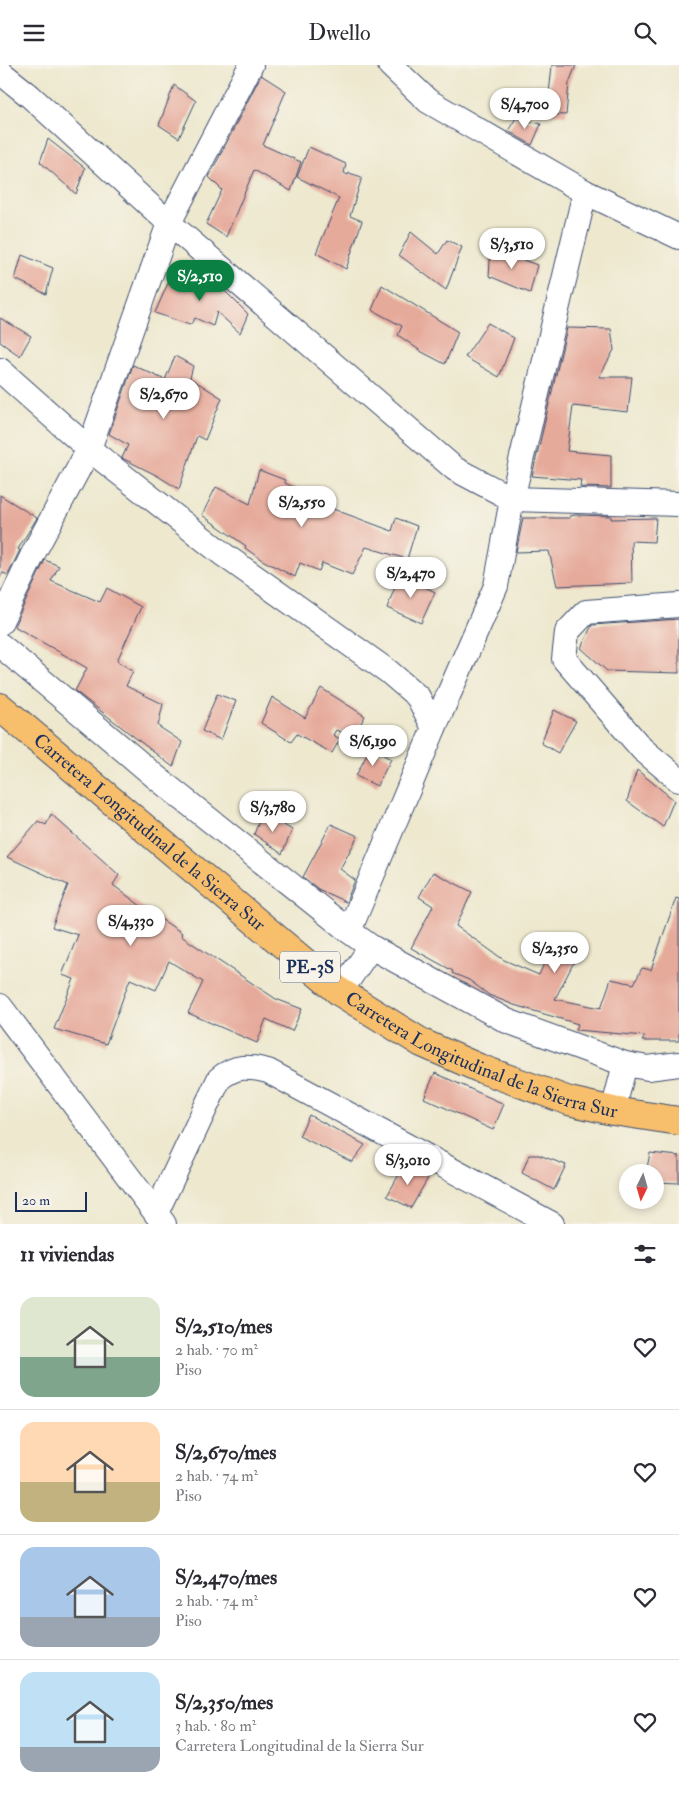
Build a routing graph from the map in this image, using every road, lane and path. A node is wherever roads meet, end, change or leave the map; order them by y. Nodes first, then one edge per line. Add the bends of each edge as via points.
1 (251, 65) edge
2 (390, 65) edge
3 (0, 72) edge
4 (584, 192) junction
5 (169, 223) junction
6 (679, 237) edge
7 (0, 370) edge
8 (89, 449) junction
9 (512, 499) junction
10 (679, 504) edge
11 (679, 605) edge
12 (0, 623) edge
13 (0, 645) edge
14 (0, 707) edge
15 (434, 728) junction
16 (679, 780) edge
17 (349, 931) junction
18 (371, 947) junction
19 (340, 992) junction
20 (0, 1006) edge
21 (625, 1064) junction
22 (679, 1065) edge
23 (613, 1111) junction
24 (679, 1121) edge
25 (160, 1218) edge
26 (552, 1224) edge

1 - 5 street
2 - 4 street via 428,101
3 - 5 street
4 - 6 street
4 - 9 street
5 - 8 street
5 - 9 street via 455,469
7 - 8 street
8 - 12 street
8 - 15 street via 224,555 389,672 418,697
9 - 10 street
9 - 15 street via 496,587
11 - 16 street via 586,612 567,632 564,659 642,749
13 - 17 street
14 - 19 highway, Carretera Longitudinal de la Sierra Sur / PE-3S
15 - 17 street
17 - 18 street
18 - 19 street
18 - 21 street via 507,1021
19 - 23 highway, Carretera Longitudinal de la Sierra Sur / PE-3S via 422,1043 478,1068 569,1101
20 - 25 street
21 - 22 street via 648,1068
21 - 23 street
23 - 24 highway, Carretera Longitudinal de la Sierra Sur / PE-3S
25 - 26 street via 219,1079 231,1071 251,1067 268,1071

